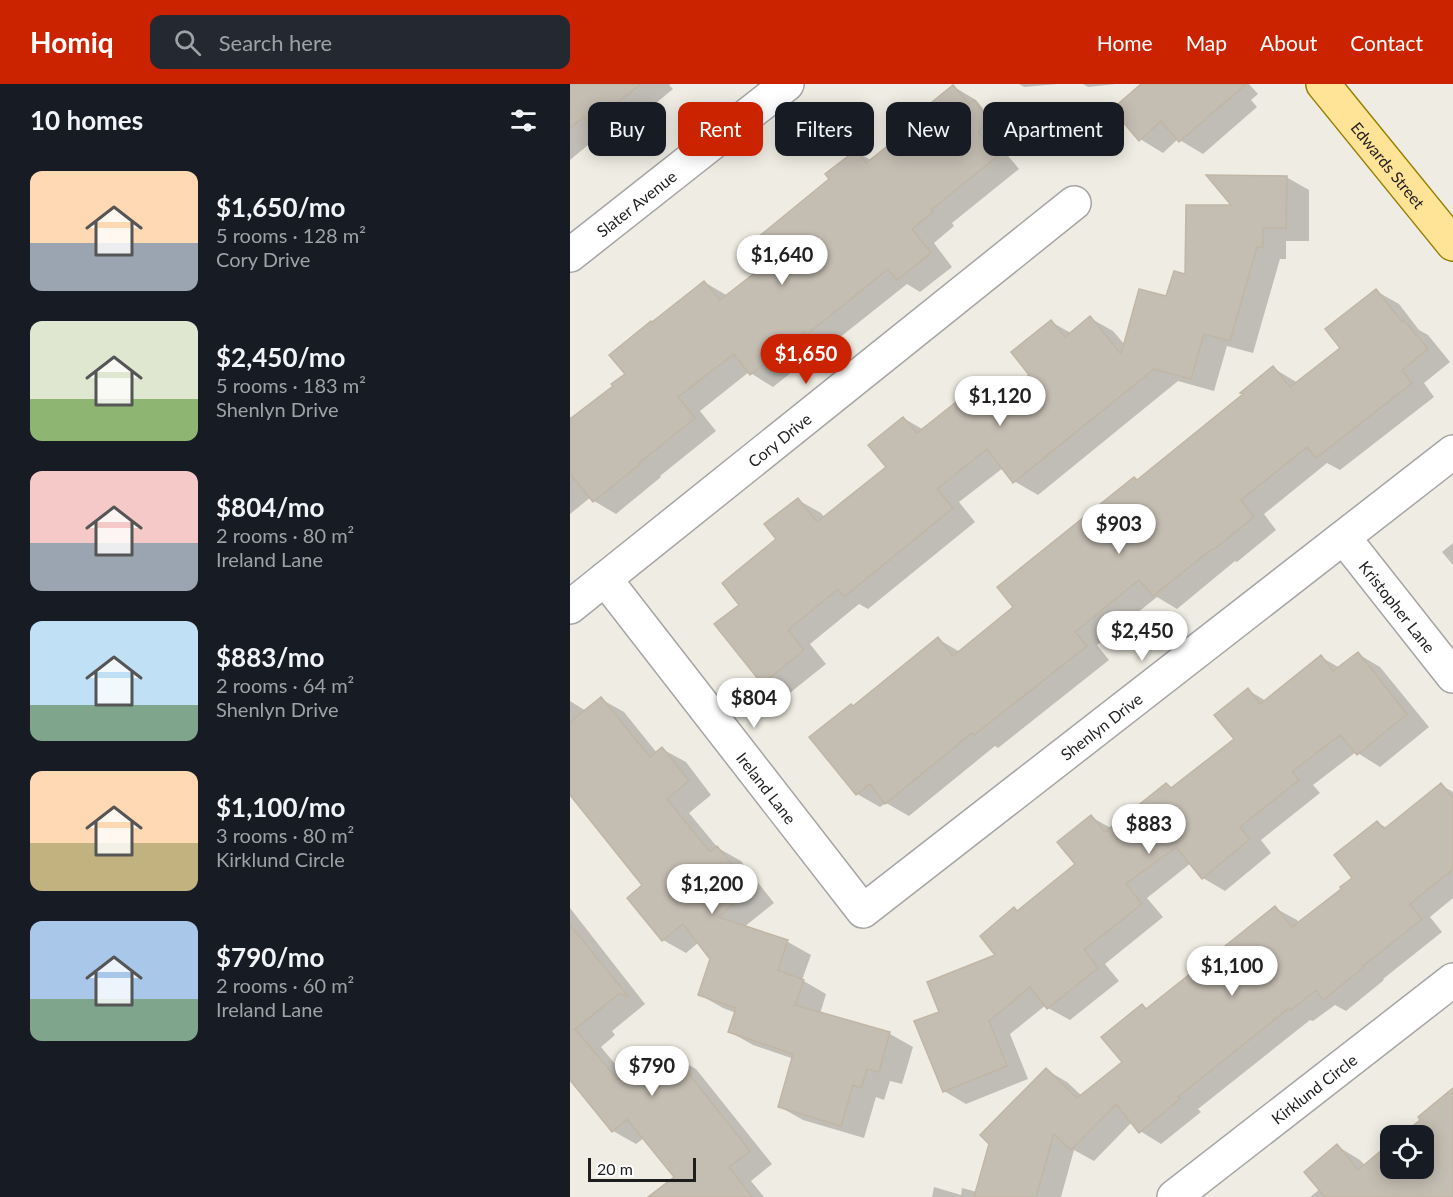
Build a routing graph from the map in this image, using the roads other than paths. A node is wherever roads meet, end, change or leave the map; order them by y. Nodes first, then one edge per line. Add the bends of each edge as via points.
1 (787, 84) edge
2 (1323, 84) edge
3 (1074, 203) dead end
4 (1453, 244) edge
5 (570, 255) edge
6 (1453, 452) edge
7 (1344, 538) junction
8 (605, 579) junction
9 (570, 607) edge
10 (1453, 676) edge
11 (863, 911) joint
12 (1453, 980) edge
13 (1174, 1197) edge

1 - 5 street, Slater Avenue
2 - 4 main road, Edwards Street
3 - 8 street, Cory Drive
6 - 7 street, Shenlyn Drive
7 - 10 street, Kristopher Lane
7 - 11 street, Shenlyn Drive
8 - 9 street, Cory Drive
8 - 11 street, Ireland Lane
12 - 13 street, Kirklund Circle

